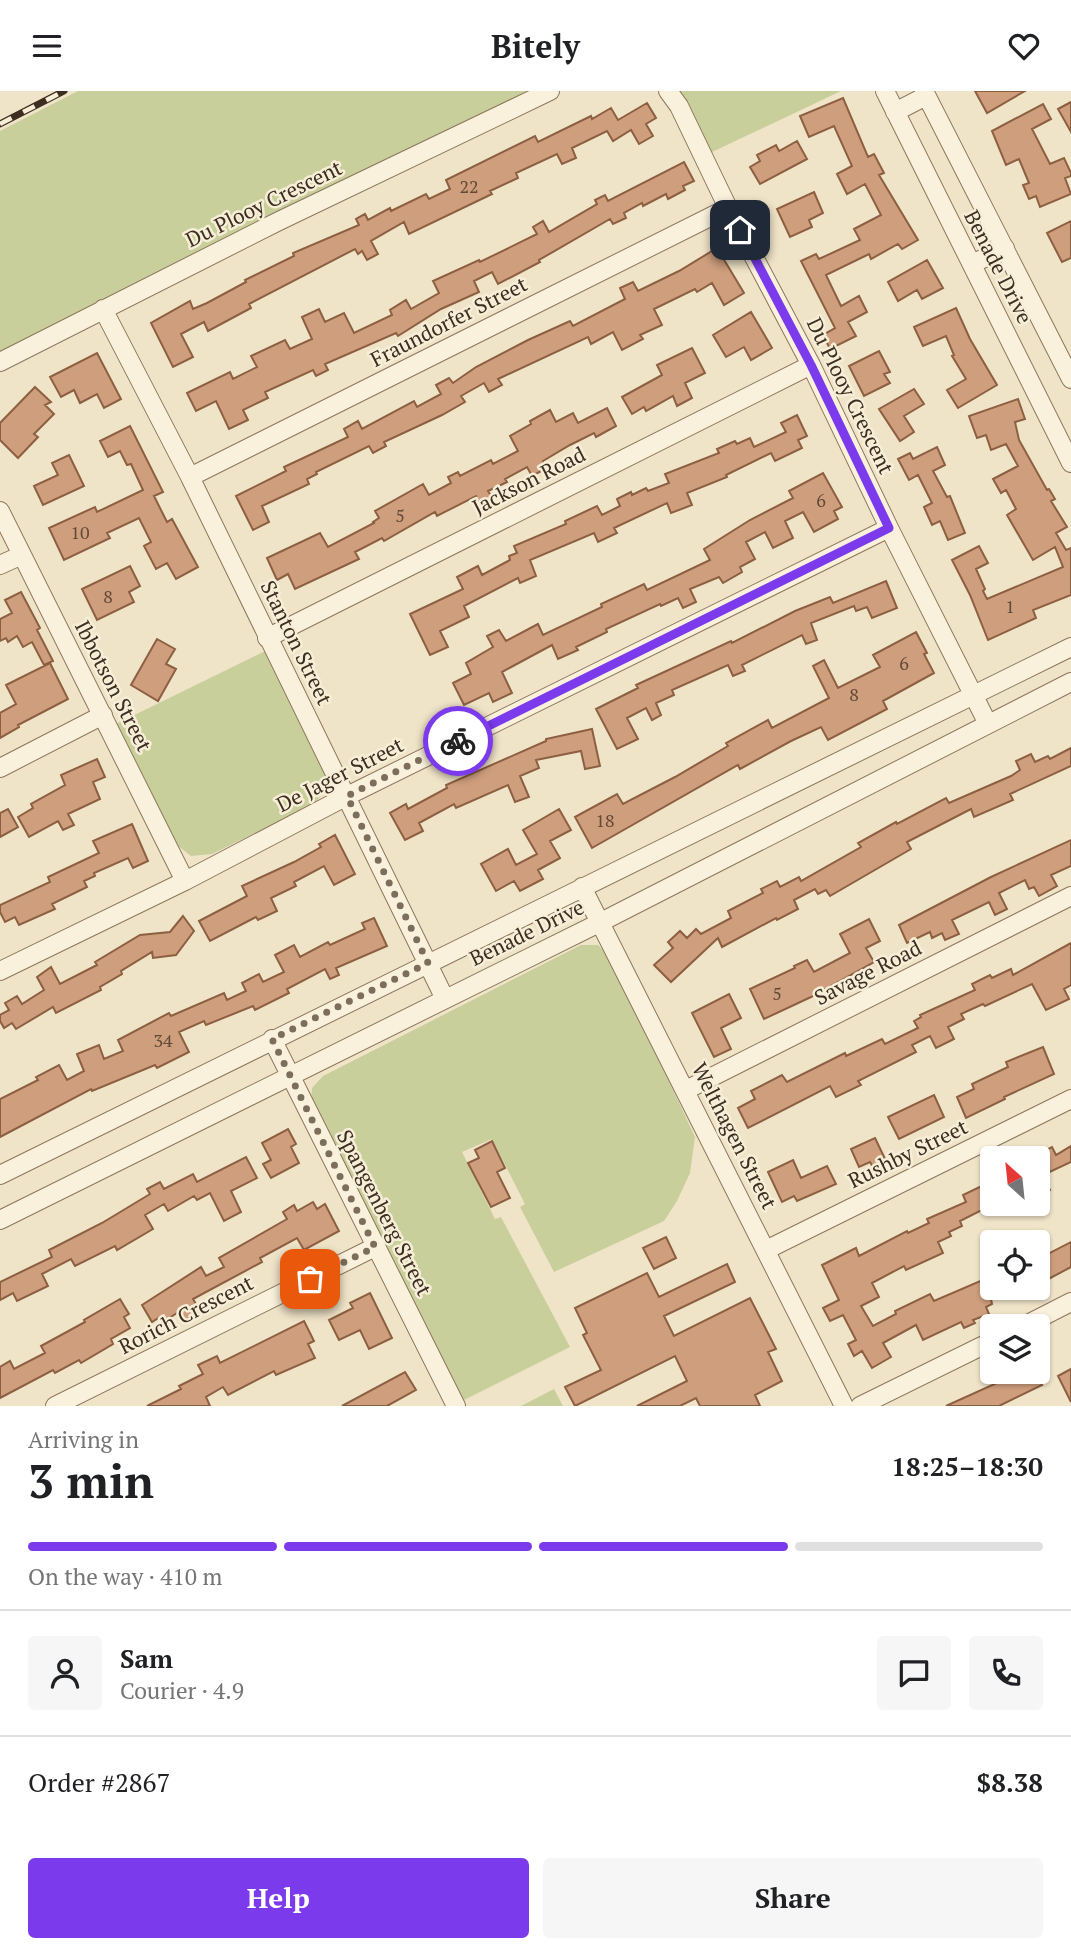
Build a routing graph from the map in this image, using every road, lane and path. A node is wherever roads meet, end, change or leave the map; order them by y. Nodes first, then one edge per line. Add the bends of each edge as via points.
1 (551, 91) edge
2 (668, 91) edge
3 (885, 91) edge
4 (925, 93) edge
5 (895, 112) junction
6 (728, 208) junction
7 (1005, 248) junction
8 (972, 264) junction
9 (103, 309) junction
10 (0, 362) edge
11 (811, 365) junction
12 (1071, 379) edge
13 (1043, 408) junction
14 (1071, 443) edge
15 (1071, 463) edge
16 (190, 477) junction
17 (0, 511) edge
18 (889, 528) junction
19 (22, 555) junction
20 (0, 565) edge
21 (267, 638) junction
22 (1071, 638) edge
23 (1071, 647) edge
24 (1039, 663) junction
25 (1071, 685) edge
26 (973, 695) junction
27 (103, 715) junction
28 (988, 724) junction
29 (0, 768) edge
30 (347, 796) junction
31 (185, 881) junction
32 (582, 887) junction
33 (1071, 896) edge
34 (601, 922) junction
35 (428, 963) junction
36 (0, 971) edge
37 (444, 999) junction
38 (272, 1039) junction
39 (290, 1075) junction
40 (686, 1090) junction
41 (1071, 1099) edge
42 (0, 1175) edge
43 (0, 1220) edge
44 (375, 1247) junction
45 (766, 1250) junction
46 (1071, 1302) edge
47 (1047, 1314) edge
48 (980, 1347) edge
49 (55, 1406) edge
50 (456, 1406) edge
51 (844, 1406) edge
52 (860, 1406) edge

1 - 9 street, Du Plooy Crescent
2 - 6 street, Du Plooy Crescent
3 - 5 street, Benade Drive
4 - 5 street
4 - 7 street, Benade Drive
5 - 8 street, Benade Drive
6 - 11 street, Du Plooy Crescent
6 - 16 street, Fraundorfer Street
7 - 8 street
7 - 12 street, Benade Drive
8 - 13 street, Benade Drive
9 - 10 street, Du Plooy Crescent
9 - 16 street, Stanton Street
11 - 18 street, Du Plooy Crescent
11 - 21 street, Jackson Road
13 - 14 street
13 - 15 street, Benade Drive
16 - 21 street, Stanton Street
17 - 19 street, Ibbotson Street
18 - 26 street, Du Plooy Crescent
18 - 30 street, De Jager Street
19 - 20 street
19 - 27 street, Ibbotson Street
21 - 30 street, Stanton Street
22 - 24 street
23 - 24 street, Benade Drive
24 - 26 street, Benade Drive
25 - 28 street, Benade Drive
26 - 28 street, Du Plooy Crescent
26 - 32 street, Benade Drive
27 - 29 street
27 - 31 street, Ibbotson Street
28 - 34 street, Benade Drive
30 - 31 street, De Jager Street
30 - 35 street, Stanton Street
31 - 36 street, De Jager Street
32 - 34 street, Welthagen Street
32 - 35 street, Benade Drive
33 - 40 street, Savage Road
34 - 37 street, Benade Drive
34 - 40 street, Welthagen Street
35 - 37 street, Stanton Street
35 - 38 street, Benade Drive
37 - 39 street, Benade Drive
38 - 39 street, Spangenberg Street
38 - 42 street, Benade Drive
39 - 43 street, Benade Drive
39 - 44 street, Spangenberg Street
40 - 45 street, Welthagen Street
41 - 45 street, Rushby Street
44 - 49 street, Rorich Crescent
44 - 50 street, Spangenberg Street
45 - 51 street, Welthagen Street
46 - 47 street
48 - 52 street

